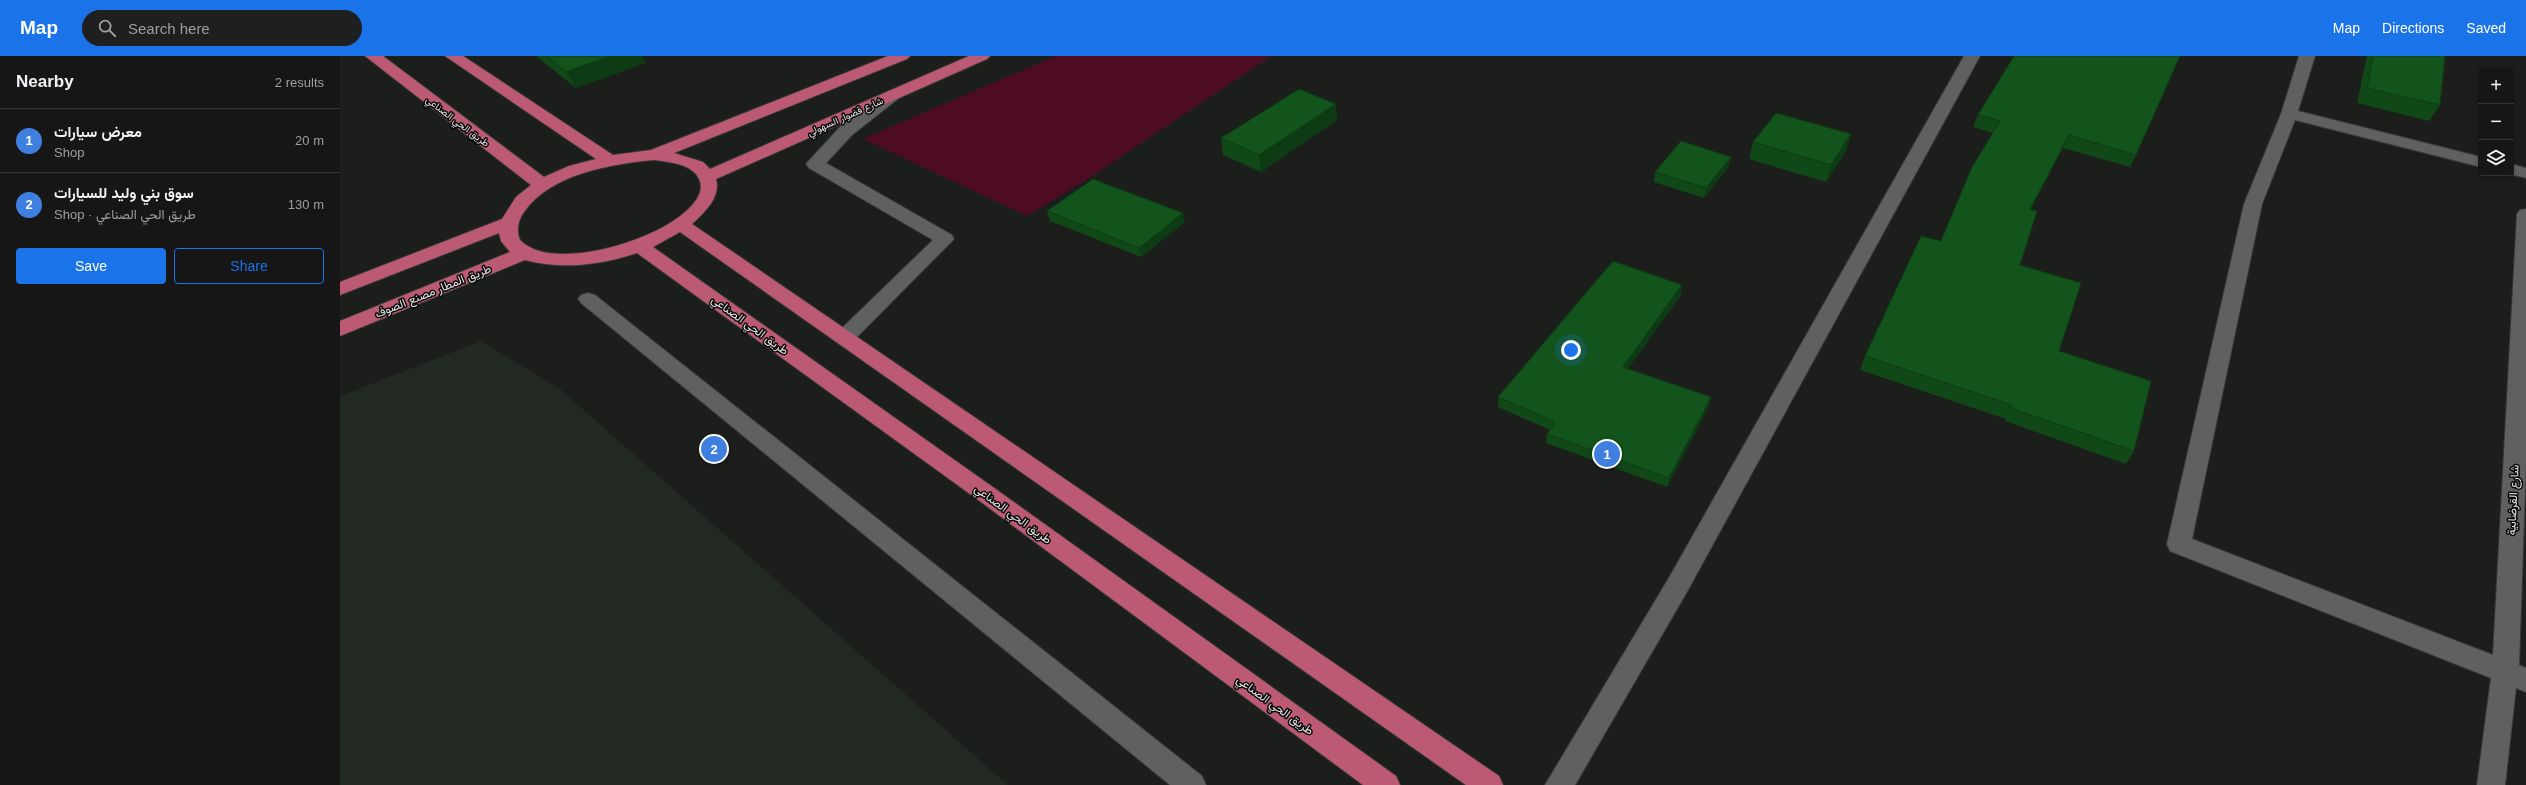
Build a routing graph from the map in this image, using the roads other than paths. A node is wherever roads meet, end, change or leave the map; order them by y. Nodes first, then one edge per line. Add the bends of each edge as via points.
1 (373, 56) edge
2 (453, 56) edge
3 (902, 56) edge
4 (982, 56) edge
5 (1972, 56) edge
6 (2302, 57) edge
7 (893, 95) junction
8 (2289, 114) junction
9 (654, 155) junction
10 (609, 160) junction
11 (2478, 161) edge
12 (2514, 170) edge
13 (2526, 173) edge
14 (708, 176) junction
15 (544, 186) junction
16 (2526, 214) edge
17 (509, 223) junction
18 (681, 224) junction
19 (639, 246) junction
20 (526, 253) junction
21 (340, 289) edge
22 (588, 299) dead end
23 (340, 329) edge
24 (845, 337) junction
25 (2516, 676) edge
26 (1192, 785) edge
27 (1386, 785) edge
28 (1489, 785) edge
29 (1559, 785) edge
30 (2491, 785) edge

1 - 15 highway, طريق الحي الصناعي
2 - 10 highway
3 - 9 highway
4 - 7 highway, شارع قضوار السهولي
5 - 29 street via 1679,583
6 - 8 street
7 - 14 highway, شارع قضوار السهولي
7 - 24 street via 846,131 815,164 945,239
8 - 11 street
8 - 25 street via 2253,204 2179,544
9 - 10 highway
9 - 14 highway via 689,160 701,167
10 - 15 highway via 578,169
12 - 13 street
14 - 18 highway via 710,187 706,199
15 - 17 highway via 519,206
16 - 25 street, شارع القرضابية
17 - 20 highway via 508,235 514,245
17 - 21 highway
18 - 19 highway
18 - 24 highway
19 - 20 highway via 614,254 582,259 543,258
19 - 27 highway, طريق الحي الصناعي via 989,496
20 - 23 highway, طريق المطار مصنع الصوف
22 - 26 street
24 - 28 highway
25 - 30 street, شارع القرضابية

